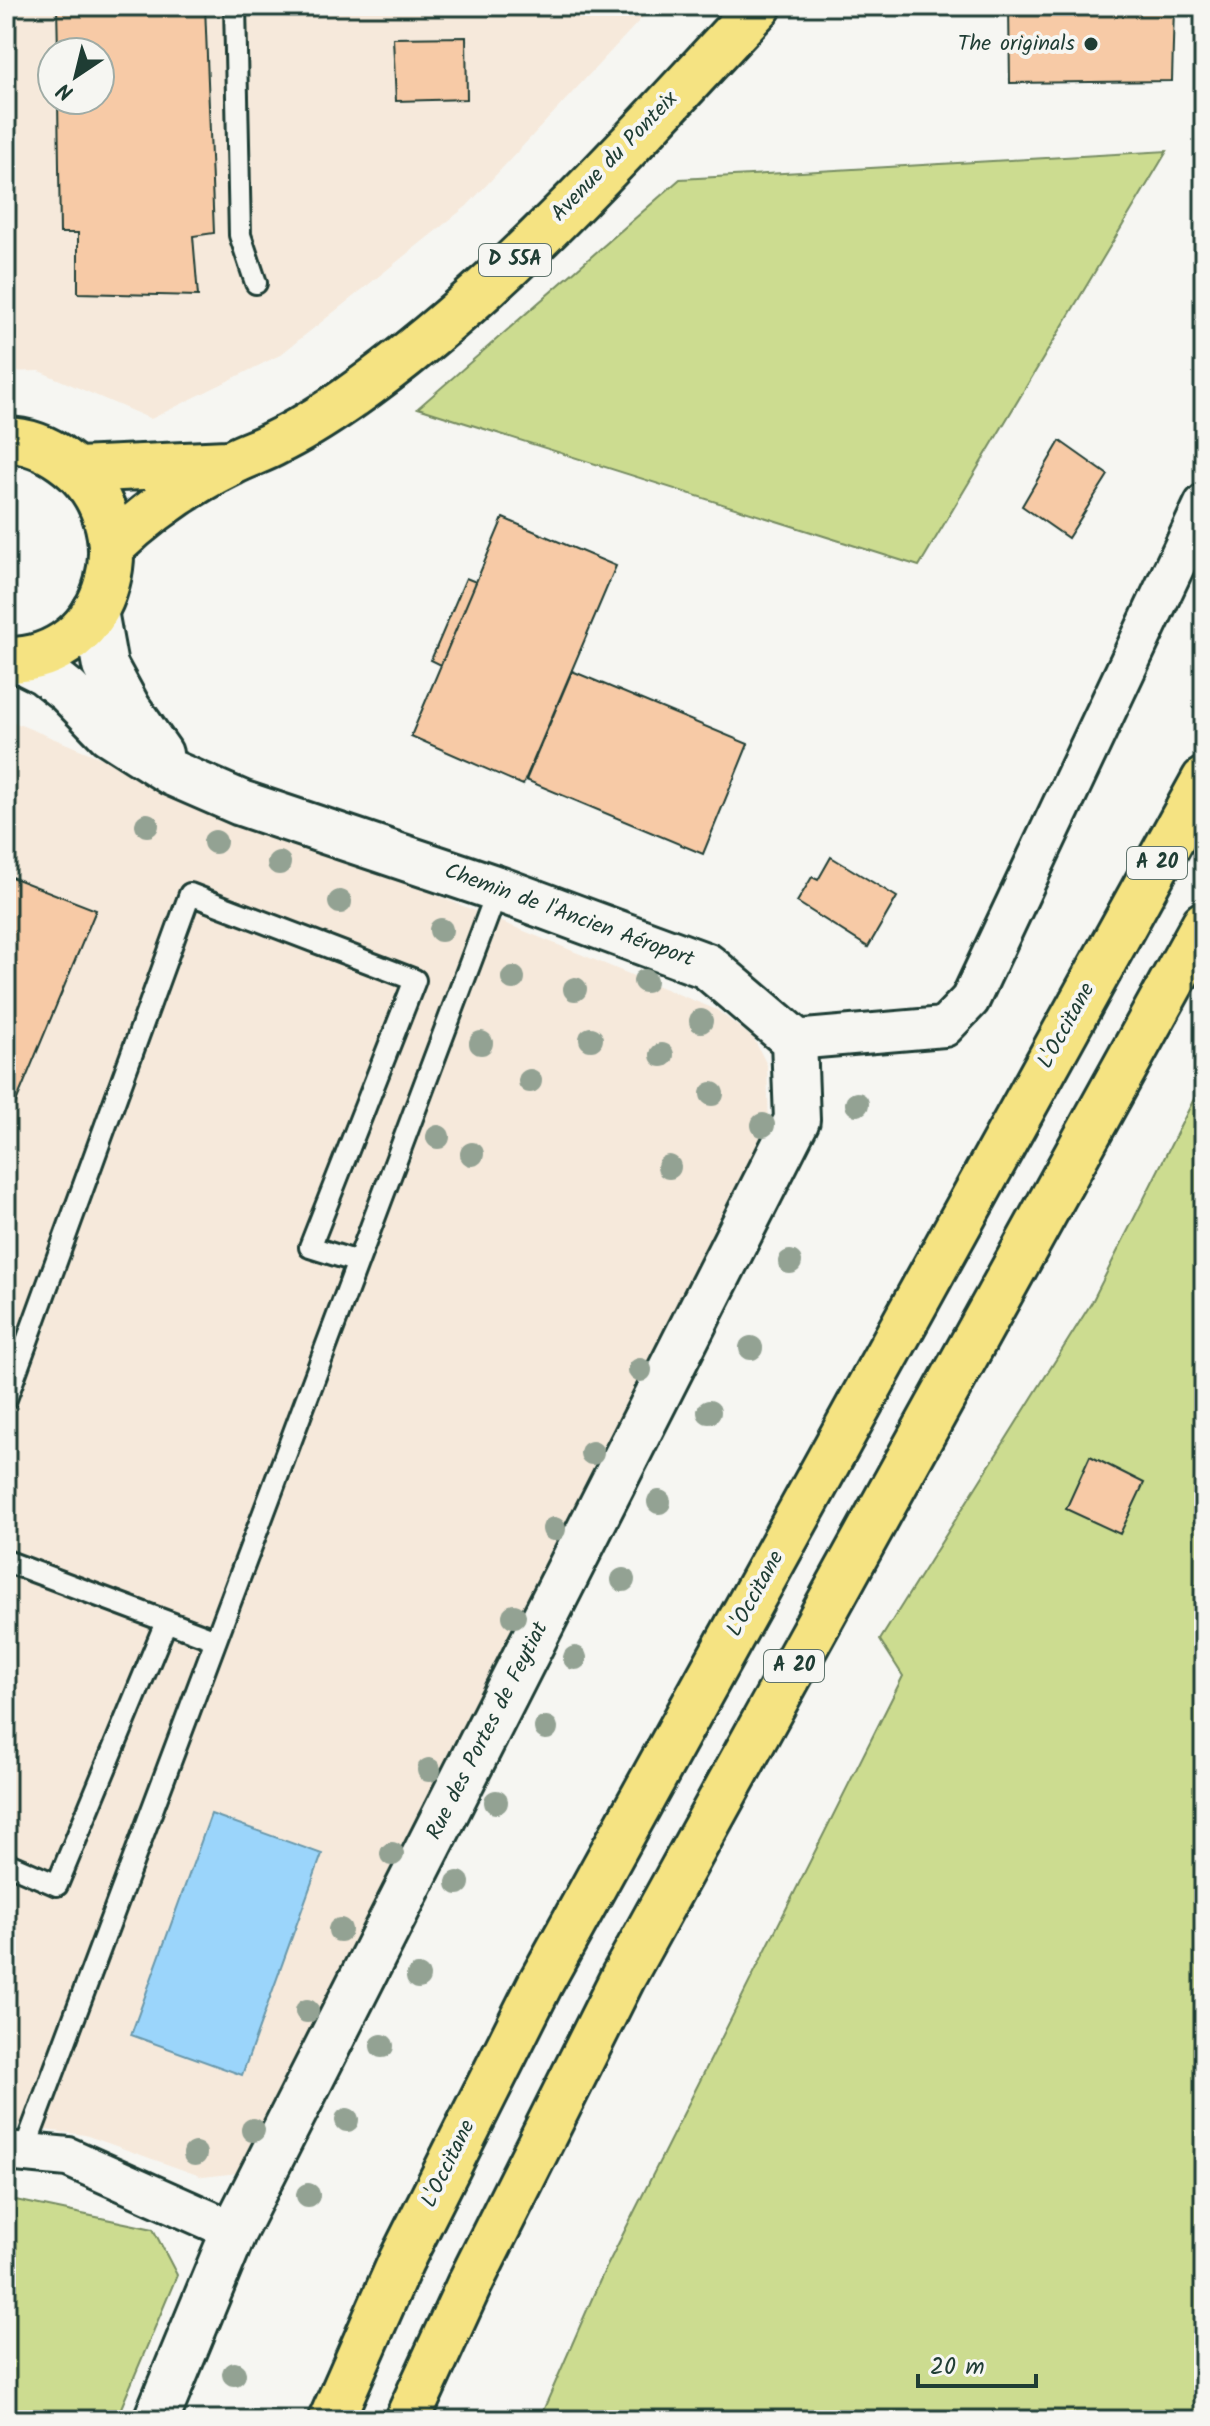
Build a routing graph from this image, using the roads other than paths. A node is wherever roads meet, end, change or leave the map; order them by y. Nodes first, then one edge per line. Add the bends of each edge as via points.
1 (235, 6) edge
2 (759, 6) edge
3 (256, 283) dead end
4 (6, 440) edge
5 (230, 463) junction
6 (78, 470) junction
7 (1204, 504) edge
8 (113, 546) junction
9 (95, 611) junction
10 (13, 660) edge
11 (172, 773) junction
12 (1204, 780) edge
13 (498, 889) junction
14 (1204, 924) edge
15 (794, 1040) junction
16 (358, 1262) junction
17 (6, 1399) edge
18 (6, 1561) edge
19 (166, 1622) junction
20 (216, 1640) junction
21 (6, 1863) edge
22 (15, 2151) edge
23 (234, 2231) junction
24 (156, 2420) edge
25 (331, 2420) edge
26 (407, 2420) edge

1 - 3 lane via 240,235
2 - 5 main road, Avenue du Ponteix / D 55A via 610,165 451,317 347,399 276,443
4 - 6 main road via 49,449
5 - 6 main road, Avenue du Ponteix / D 55A
5 - 8 main road, Avenue du Ponteix / D 55A via 142,517
6 - 8 main road via 108,518
7 - 15 street via 970,1000 944,1027
8 - 9 main road via 109,580
9 - 10 main road via 75,635 50,651
9 - 11 street via 105,666
10 - 11 street, Chemin de l'Ancien Aéroport via 44,672 109,733
11 - 13 street, Chemin de l'Ancien Aéroport via 241,803
12 - 25 main road, L'Occitane / A 20 via 540,1984 401,2261
13 - 15 street, Chemin de l'Ancien Aéroport via 707,966
13 - 16 lane
14 - 26 main road, A 20 via 623,1977
15 - 23 street, Rue des Portes de Feytiat via 797,1120
16 - 17 lane via 310,1247 415,980 190,894
16 - 20 lane
18 - 19 lane
19 - 20 lane
19 - 21 lane via 57,1885
20 - 22 lane
22 - 23 street via 68,2157
23 - 24 street, Rue des Portes de Feytiat

